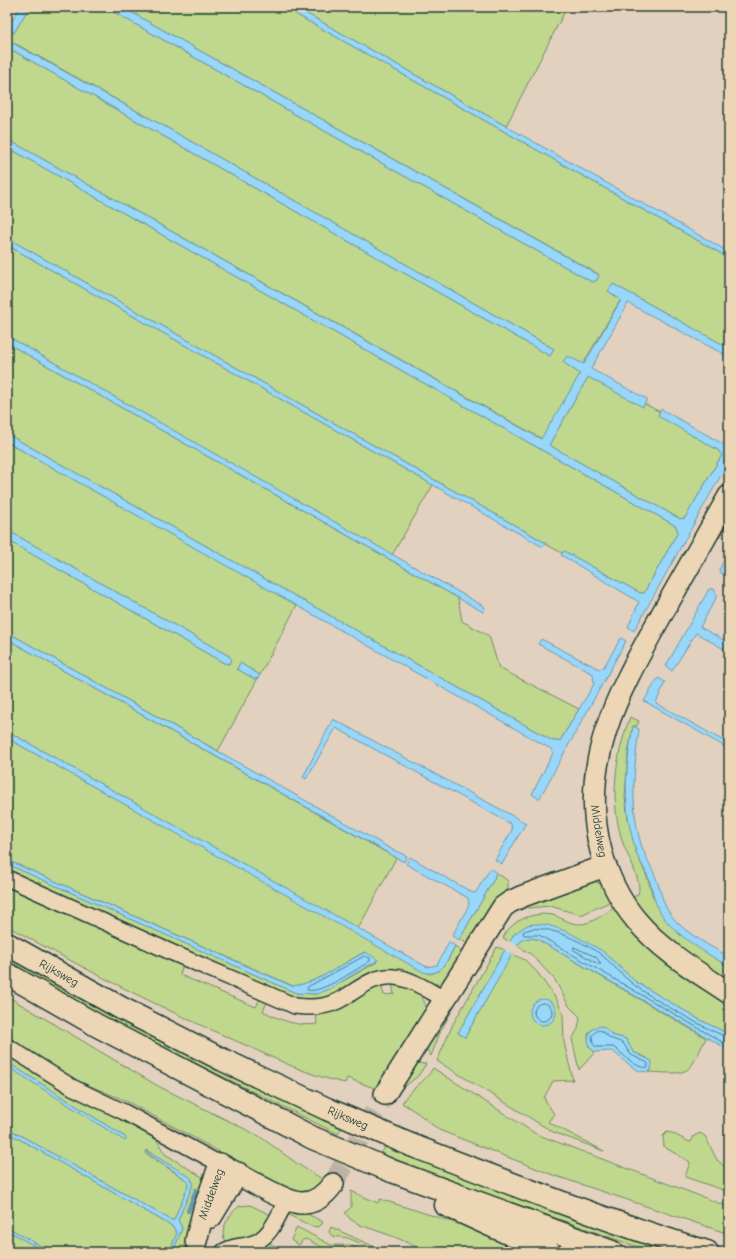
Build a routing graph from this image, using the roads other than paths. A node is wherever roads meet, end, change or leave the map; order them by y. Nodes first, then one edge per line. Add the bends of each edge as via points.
1 (729, 496) edge
2 (605, 866) junction
3 (7, 878) edge
4 (7, 944) edge
5 (7, 974) edge
6 (729, 993) edge
7 (444, 999) junction
8 (7, 1046) edge
9 (385, 1094) tunnel mouth
10 (220, 1164) junction
11 (238, 1173) junction
12 (413, 1179) junction
13 (333, 1184) tunnel mouth
14 (287, 1199) junction
15 (193, 1247) edge
16 (223, 1252) edge
17 (550, 1252) edge
18 (612, 1252) edge
19 (707, 1252) edge

1 - 2 street, Middelweg via 635,662 607,725 598,754 594,786 594,814
2 - 6 street via 628,910 651,936 674,956
2 - 7 street, Middelweg via 523,896 503,907
3 - 7 street via 295,1006 312,1008 327,1005 367,983 393,977 402,978
4 - 19 highway, Rijksweg, bridge via 127,1011 327,1109 535,1194 644,1233
5 - 12 highway, bridge via 98,1026 313,1138
7 - 9 street, Middelweg
8 - 10 street via 72,1087
10 - 11 street, Middelweg
10 - 15 street, Middelweg
11 - 14 street, Middelweg
11 - 15 street, Middelweg
12 - 17 highway via 432,1198
12 - 18 highway
13 - 14 street, Middelweg via 326,1193 310,1202 300,1203
14 - 16 street via 264,1239

